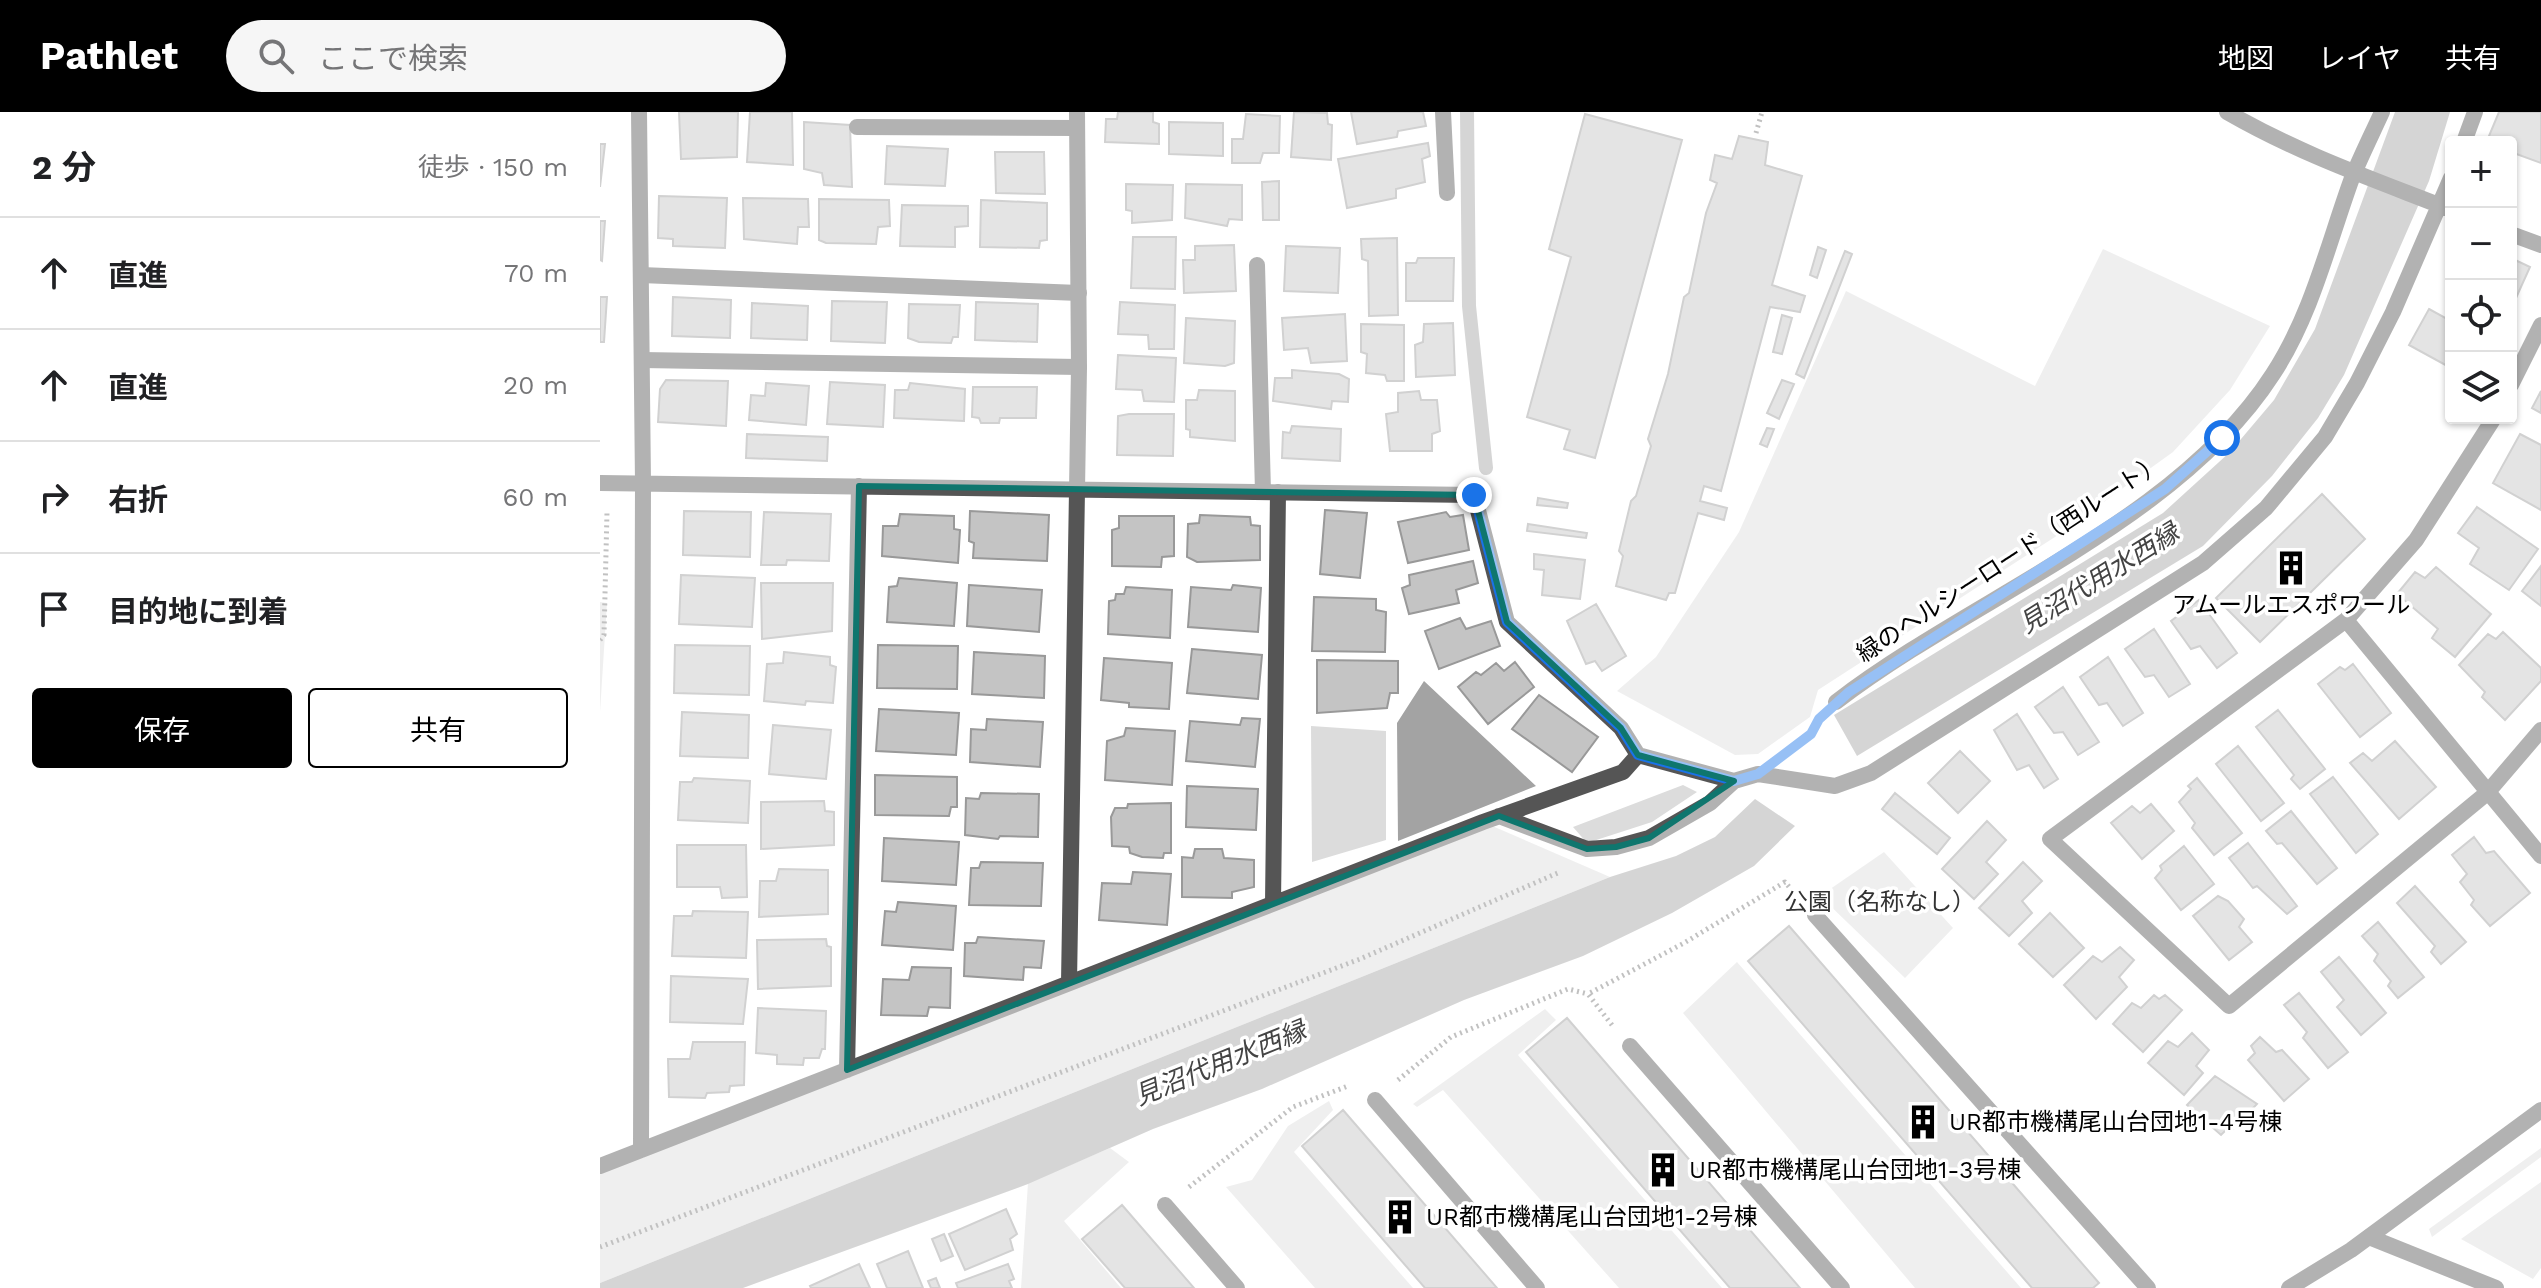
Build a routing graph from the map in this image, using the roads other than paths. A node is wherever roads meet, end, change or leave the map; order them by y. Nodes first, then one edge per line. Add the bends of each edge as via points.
1 (639, 112) edge
2 (1443, 112) edge
3 (2227, 112) edge
4 (2382, 112) edge
5 (2475, 112) edge
6 (1077, 120) edge
7 (857, 127) dead end
8 (2466, 136) edge
9 (2360, 177) junction
10 (1447, 193) dead end
11 (2441, 206) edge
12 (2517, 236) edge
13 (2541, 245) edge
14 (1257, 265) dead end
15 (641, 275) junction
16 (1079, 293) junction
17 (2541, 325) edge
18 (642, 360) junction
19 (1079, 367) junction
20 (2517, 373) edge
21 (2490, 424) edge
22 (604, 483) edge
23 (643, 483) junction
24 (859, 486) junction
25 (1078, 489) junction
26 (1270, 492) junction
27 (2346, 620) junction
28 (1836, 702) road end
29 (2541, 730) edge
30 (1638, 755) junction
31 (1734, 781) junction
32 (2487, 793) junction
33 (1499, 816) junction
34 (2541, 856) edge
35 (1273, 903) junction
36 (1815, 915) road end
37 (1069, 983) junction
38 (1630, 1046) road end
39 (847, 1070) junction
40 (1375, 1100) dead end
41 (2541, 1110) edge
42 (641, 1150) junction
43 (600, 1166) edge
44 (1165, 1205) dead end
45 (2369, 1237) junction
46 (1237, 1288) edge
47 (1537, 1288) edge
48 (1842, 1288) edge
49 (2148, 1288) edge
50 (2289, 1288) edge
51 (2496, 1288) edge

1 - 15 street
2 - 10 street
3 - 9 street
4 - 9 street, 緑のヘルシーロード（西ルート）
5 - 8 street
6 - 7 street
6 - 16 street
9 - 11 street
9 - 28 street, 緑のヘルシーロード（西ルート） via 2305,315 2273,375 2222,438 2165,489
11 - 31 street via 2393,312 2325,437 2266,508 2203,563 1871,773 1835,786 1758,774
12 - 13 street
14 - 26 street
15 - 16 street
15 - 18 street
16 - 19 street
17 - 20 street
18 - 19 street
18 - 23 street
19 - 25 street
21 - 27 street via 2416,540
22 - 23 street
23 - 24 street
23 - 42 street
24 - 25 street
24 - 39 street
25 - 26 street
25 - 37 street
26 - 30 street via 1474,495 1507,622 1621,728
26 - 35 street
27 - 32 street
27 - 32 street via 2050,839 2229,1006
29 - 32 street
30 - 31 street
30 - 33 street via 1623,772
31 - 33 street via 1710,803 1649,838 1616,847 1587,849
32 - 34 street
33 - 35 street
35 - 37 street
36 - 49 street
37 - 39 street
38 - 48 street
39 - 42 street
40 - 47 street
41 - 45 street
42 - 43 street
44 - 46 street
45 - 50 street
45 - 51 street

